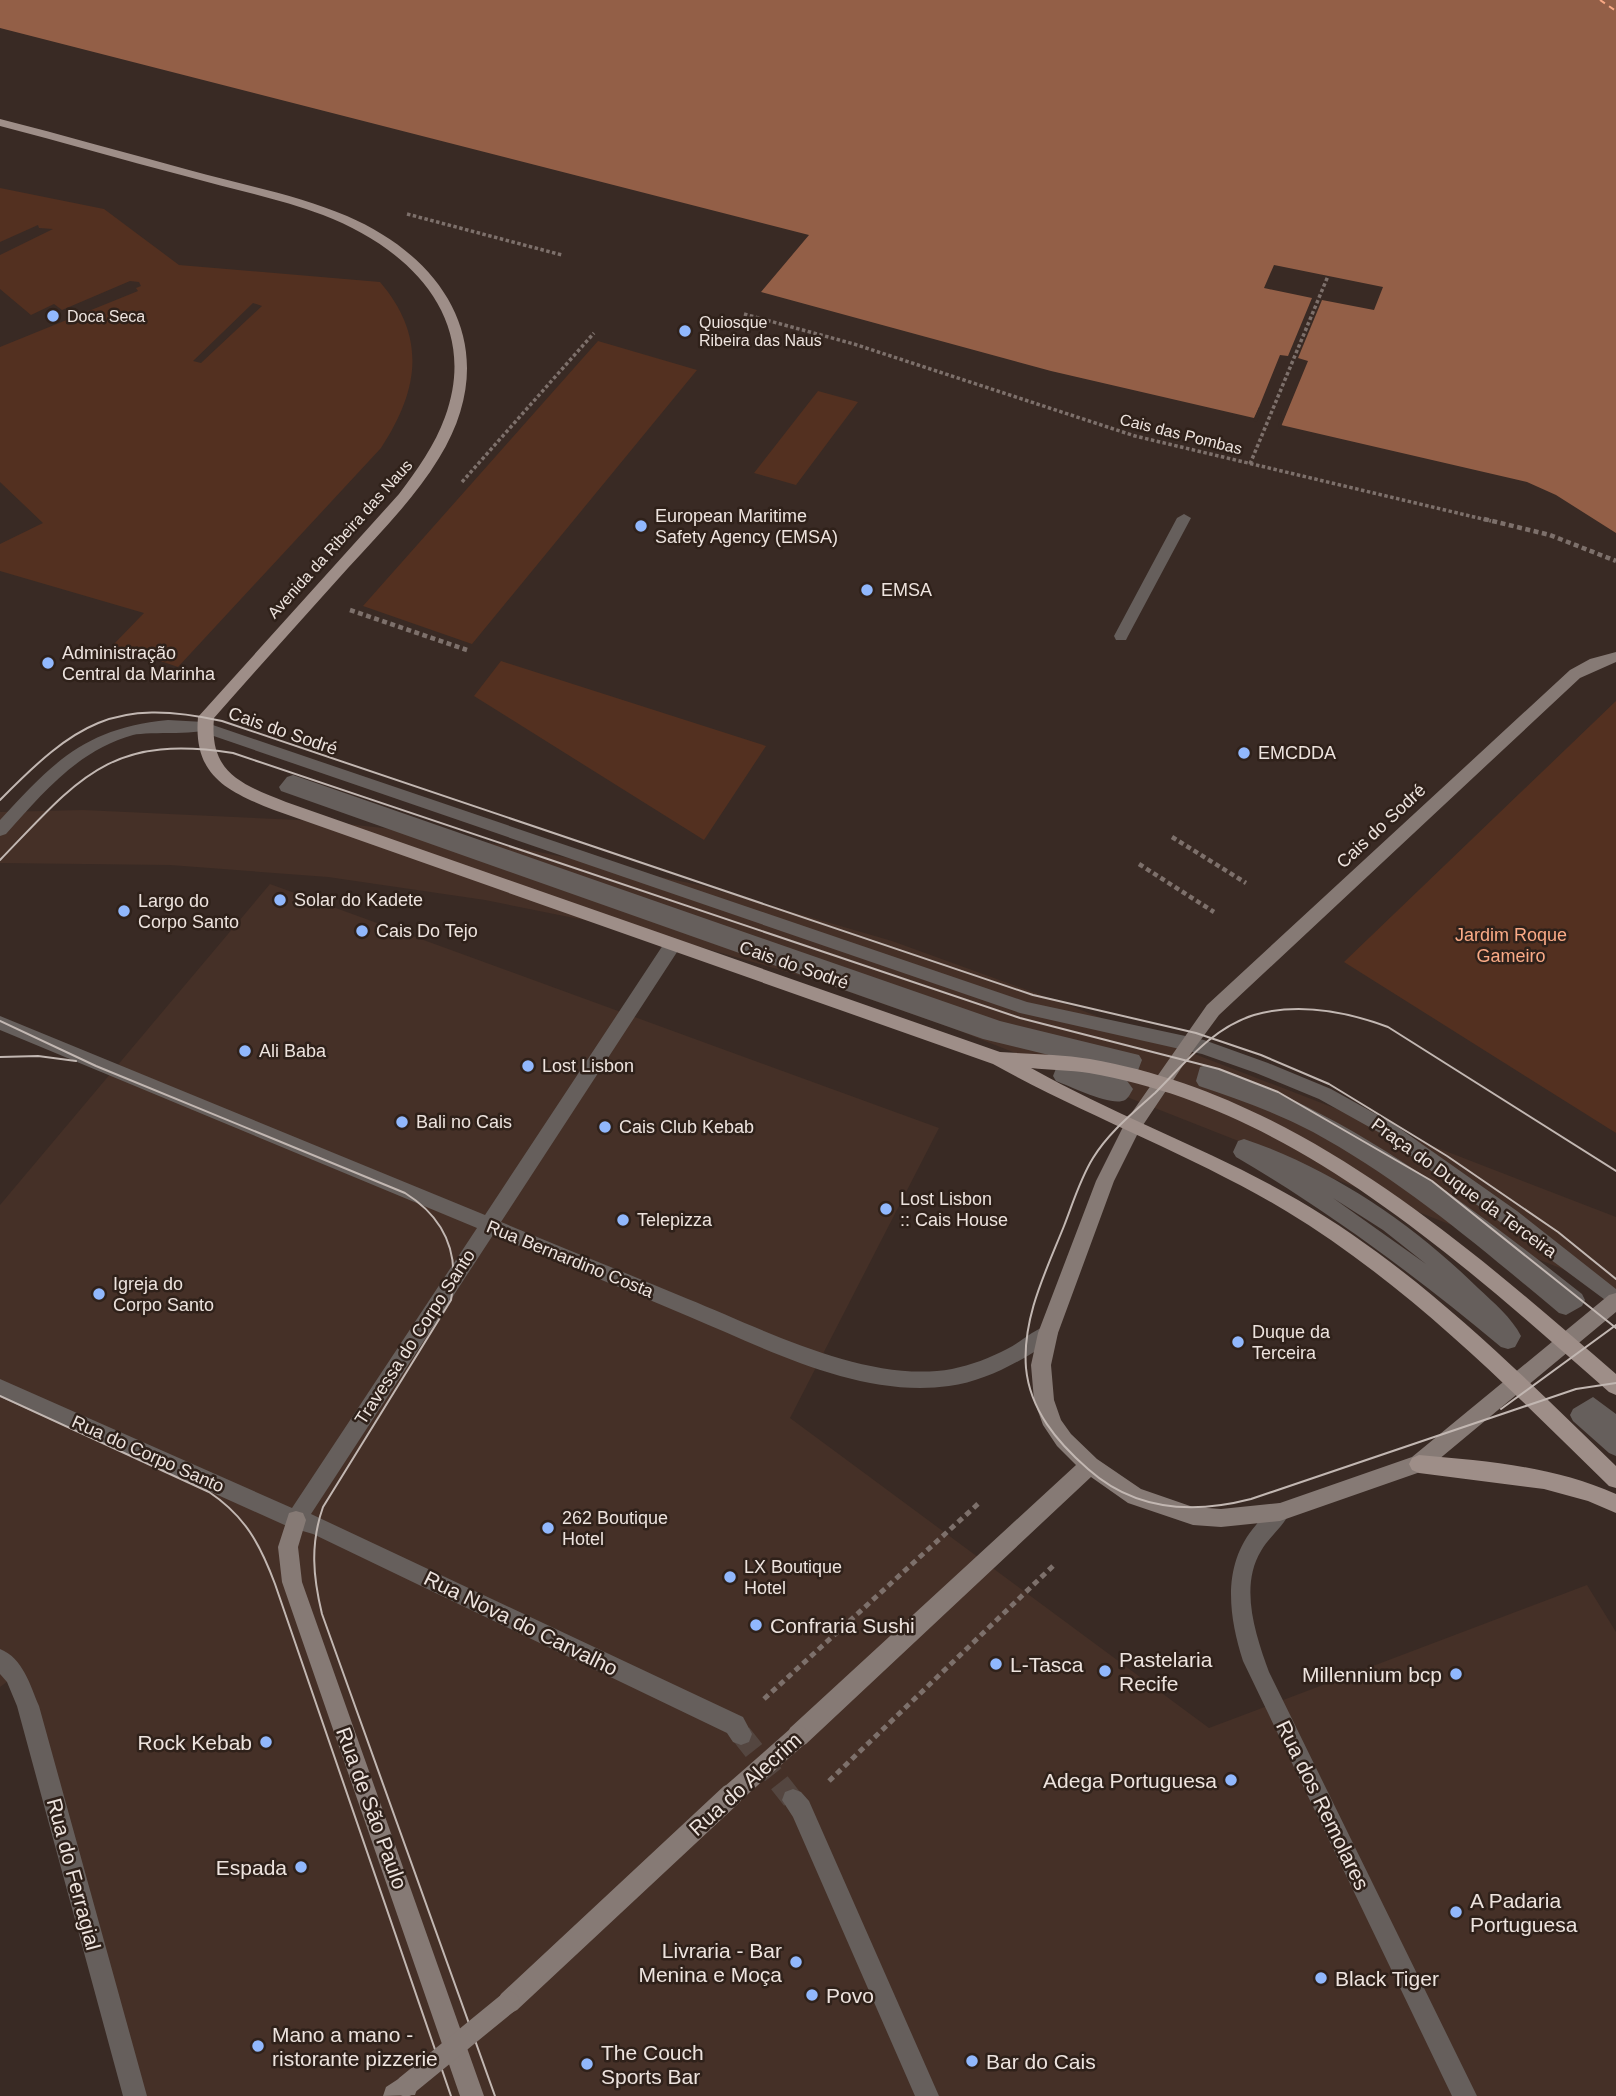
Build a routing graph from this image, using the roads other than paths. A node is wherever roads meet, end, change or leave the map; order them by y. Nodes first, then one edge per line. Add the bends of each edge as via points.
1 (0, 122) edge
2 (1184, 518) dead end
3 (1121, 636) dead end
4 (1616, 657) edge
5 (204, 727) junction
6 (0, 830) edge
7 (673, 944) junction
8 (1026, 1007) joint
9 (0, 1023) edge
10 (999, 1027) joint
11 (1188, 1044) junction
12 (999, 1059) junction
13 (1161, 1082) junction
14 (1132, 1126) junction
15 (488, 1226) junction
16 (1616, 1301) edge
17 (1566, 1307) joint
18 (1048, 1333) junction
19 (1508, 1341) joint
20 (1567, 1343) junction
21 (1518, 1384) junction
22 (1616, 1386) edge
23 (0, 1388) edge
24 (1616, 1427) edge
25 (1616, 1447) edge
26 (1419, 1464) junction
27 (1090, 1465) junction
28 (1616, 1479) edge
29 (1616, 1504) edge
30 (1280, 1512) junction
31 (296, 1520) junction
32 (0, 1659) edge
33 (738, 1730) tunnel mouth
34 (797, 1804) tunnel mouth
35 (400, 2091) edge
36 (135, 2096) edge
37 (472, 2096) edge
38 (927, 2096) edge
39 (1465, 2096) edge

1 - 5 main road, Avenida da Ribeira das Naus via 298,203 348,221 406,256 445,302 455,325 463,351 460,396 437,452 404,497 219,700
2 - 3 street
4 - 11 main road, Cais do Sodré via 1575,674 1213,1010
5 - 6 street via 143,727 92,743 59,767
5 - 7 main road, Cais do Sodré via 213,767 252,794
5 - 8 street, Cais do Sodré
7 - 12 main road, Cais do Sodré
7 - 15 street, Travessa do Corpo Santo
8 - 11 street, Praça do Duque da Terceira
9 - 15 street, Rua Bernardino Costa
10 - 10 street via 293,781 287,787 989,1034 1131,1068 1133,1060
11 - 13 main road, Praça do Duque da Terceira
11 - 16 street, Praça do Duque da Terceira via 1234,1056 1300,1083 1386,1128
12 - 13 main road via 1086,1063
12 - 14 main road
13 - 14 main road, Praça do Duque da Terceira
13 - 20 main road via 1275,1132 1341,1168 1484,1271
14 - 18 main road, Praça do Duque da Terceira via 1105,1181
14 - 21 main road via 1294,1207 1387,1271
15 - 18 street, Rua Bernardino Costa via 784,1347 892,1379 932,1381 981,1370 1018,1356
15 - 31 street, Travessa do Corpo Santo
16 - 20 main road, Praça do Duque da Terceira
17 - 17 street via 1464,1223 1368,1156 1298,1117 1205,1081 1206,1072 1288,1103 1416,1178 1575,1300
18 - 27 main road, Praça do Duque da Terceira via 1041,1365 1044,1400 1064,1440
19 - 19 street via 1393,1247 1314,1193 1242,1152 1244,1146 1345,1198 1428,1256 1496,1317 1511,1336
20 - 21 main road, Praça do Duque da Terceira
20 - 22 main road
21 - 26 main road, Praça do Duque da Terceira
21 - 28 main road
23 - 31 street, Rua do Corpo Santo
24 - 25 street via 1593,1406 1580,1415
26 - 29 main road via 1515,1473
26 - 30 main road, Praça do Duque da Terceira
27 - 30 main road, Praça do Duque da Terceira via 1135,1496 1193,1516
27 - 35 main road, Rua do Alecrim, bridge via 509,2002
30 - 39 street, Rua dos Remolares via 1251,1549 1241,1582 1241,1620 1248,1645
31 - 33 street, Rua Nova do Carvalho via 316,1525
31 - 37 main road, Rua de São Paulo via 288,1547 292,1582
32 - 36 street, Rua do Ferragial via 15,1675 28,1706
34 - 38 street

